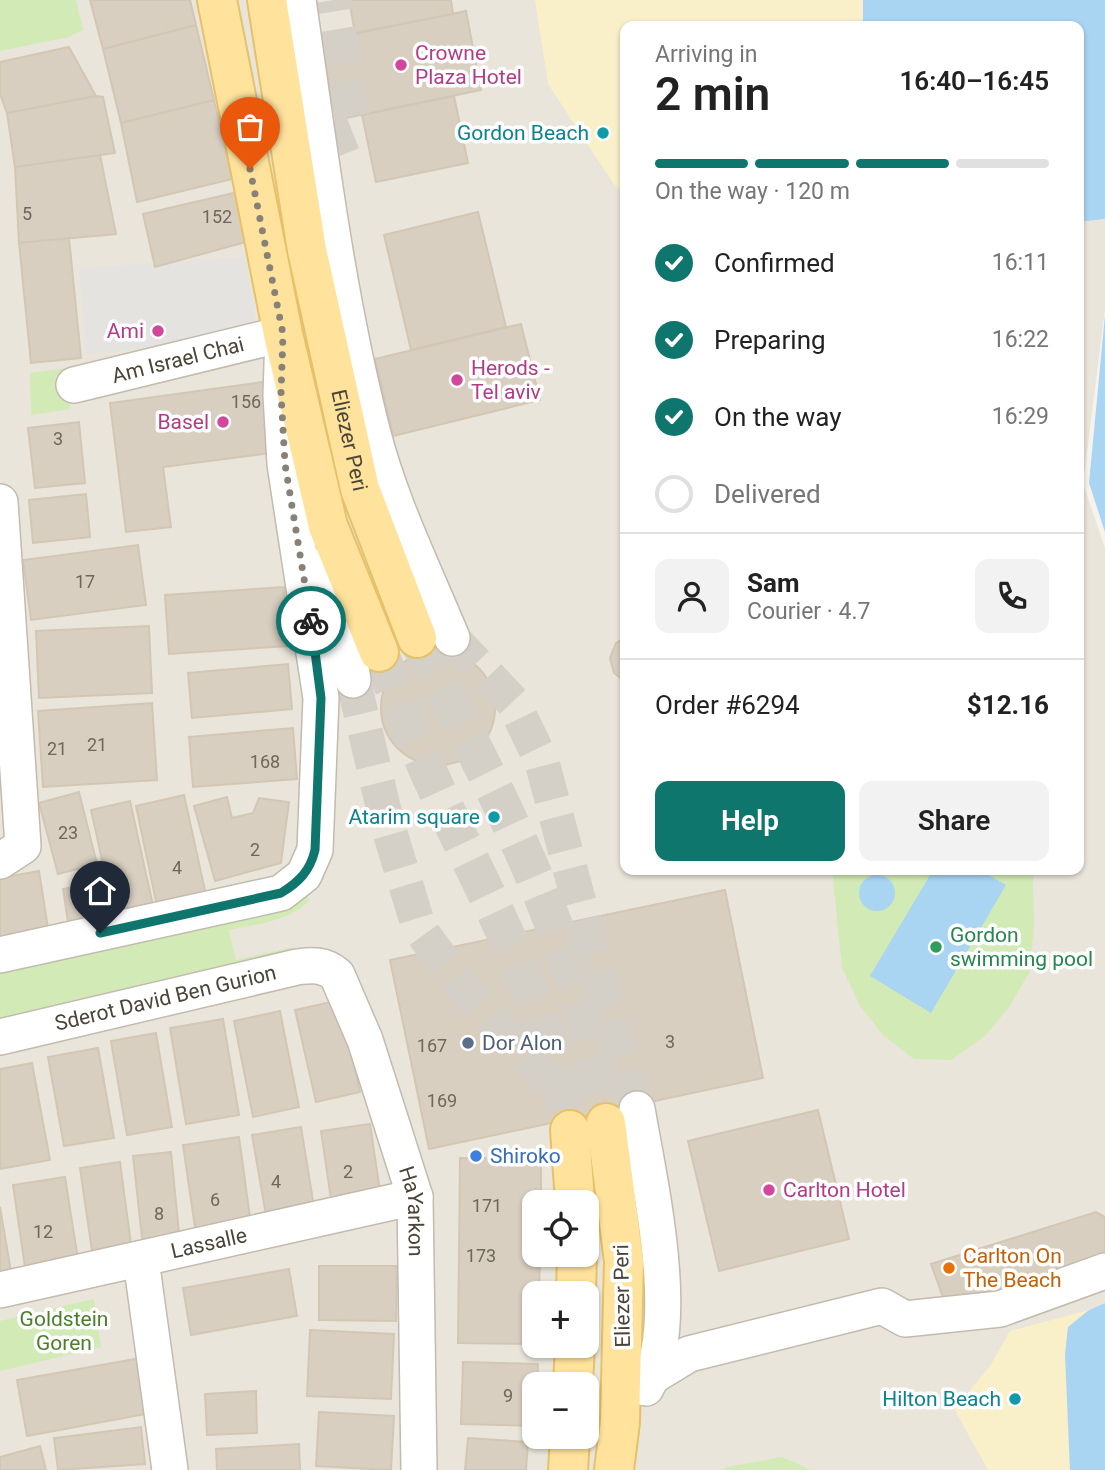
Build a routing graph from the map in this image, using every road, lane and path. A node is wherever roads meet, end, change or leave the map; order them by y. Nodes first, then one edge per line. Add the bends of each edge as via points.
1 (216, 0) edge
2 (267, 0) edge
3 (298, 0) edge
4 (318, 234) junction
5 (283, 334) junction
6 (74, 386) dead end
7 (0, 502) edge
8 (328, 526) junction
9 (435, 638) tunnel mouth
10 (379, 652) tunnel mouth
11 (353, 680) tunnel mouth
12 (0, 861) edge
13 (0, 955) edge
14 (329, 968) joint
15 (0, 1037) edge
16 (604, 1121) junction
17 (579, 1190) edge
18 (415, 1197) junction
19 (141, 1260) junction
20 (1105, 1271) edge
21 (0, 1290) edge
22 (653, 1376) junction
23 (569, 1449) edge
24 (615, 1460) edge
25 (170, 1470) edge
26 (419, 1470) edge
27 (568, 1470) edge

1 - 5 main road
2 - 4 main road
3 - 4 street
4 - 9 main road, Eliezer Peri via 321,323 360,489
5 - 6 street, Am Israel Chai via 189,350
5 - 8 main road, Eliezer Peri
5 - 13 street via 285,464 321,698 311,865 296,884 281,893
7 - 12 street via 23,846
8 - 10 main road, Eliezer Peri
8 - 11 street
14 - 15 street, Sderot David Ben Gurion via 298,967
14 - 18 street, HaYarkon via 344,986 365,1040
16 - 17 main road
16 - 22 street via 659,1240 662,1309
16 - 24 main road, Eliezer Peri via 624,1261
18 - 19 street, Lassalle
18 - 26 street, HaYarkon
19 - 21 street, Lassalle
19 - 25 street
20 - 22 street via 1000,1309 905,1319 882,1306 688,1354
22 - 24 street
23 - 27 main road

